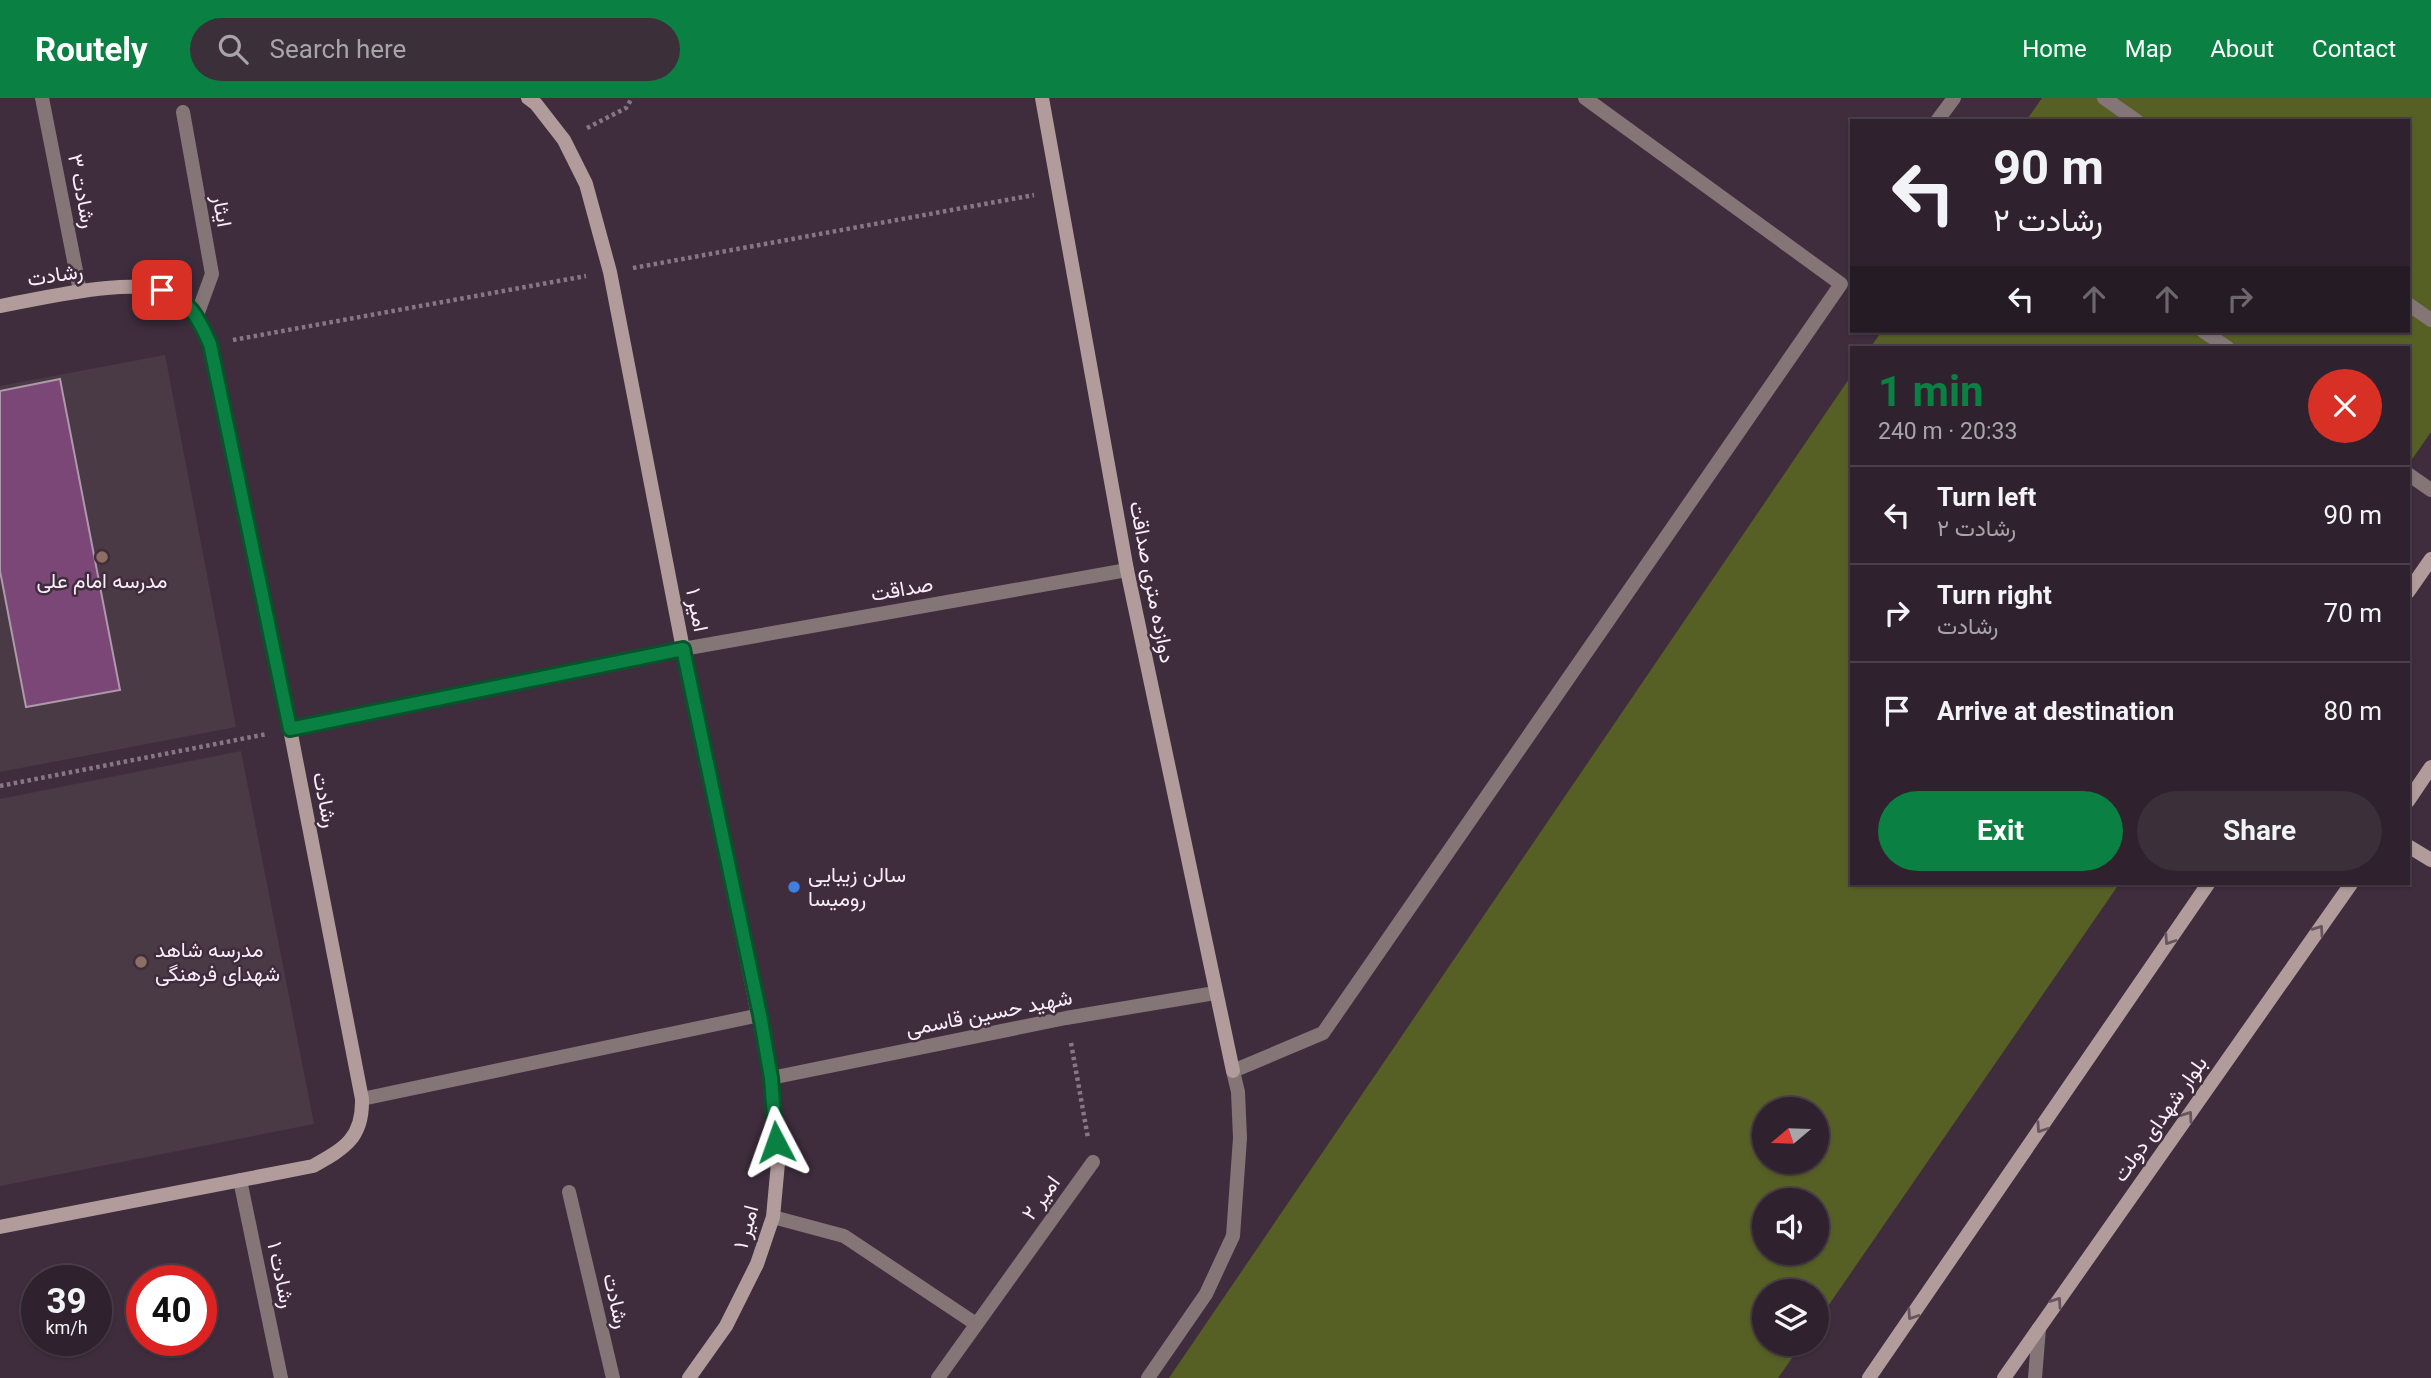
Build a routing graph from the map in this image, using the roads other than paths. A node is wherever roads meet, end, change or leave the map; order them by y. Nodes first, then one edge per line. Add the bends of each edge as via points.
1 (42, 98) edge
2 (527, 98) edge
3 (1042, 98) edge
4 (1585, 98) edge
5 (1954, 98) edge
6 (2104, 98) edge
7 (183, 112) dead end
8 (1938, 119) edge
9 (2134, 119) edge
10 (80, 291) junction
11 (2410, 305) edge
12 (0, 306) edge
13 (197, 315) junction
14 (2431, 320) edge
15 (2206, 333) edge
16 (2225, 346) edge
17 (2410, 475) edge
18 (2431, 490) edge
19 (2431, 559) edge
20 (1127, 570) junction
21 (2410, 589) edge
22 (683, 649) junction
23 (290, 729) junction
24 (2431, 767) edge
25 (2410, 798) edge
26 (2410, 847) edge
27 (2431, 860) edge
28 (2207, 885) edge
29 (2350, 885) edge
30 (1215, 993) junction
31 (760, 1015) junction
32 (1233, 1071) junction
33 (771, 1078) junction
34 (362, 1099) junction
35 (1093, 1162) road end
36 (240, 1180) junction
37 (569, 1192) dead end
38 (773, 1217) junction
39 (0, 1227) edge
40 (976, 1324) junction
41 (2039, 1328) junction
42 (281, 1378) edge
43 (613, 1378) edge
44 (689, 1378) edge
45 (938, 1378) edge
46 (1148, 1378) edge
47 (1869, 1378) edge
48 (2004, 1378) edge
49 (2035, 1378) edge

1 - 10 street, رشادت ۳
2 - 22 street, امیر ۱ via 564,140 586,184 610,272
3 - 20 street, دوازده متری صداقت
4 - 32 street via 1841,284 1324,1032
5 - 8 street
6 - 9 street
7 - 13 street, ایثار via 212,274
10 - 12 street, رشادت
10 - 13 street, رشادت via 149,285 176,295
11 - 14 street
13 - 23 street, رشادت via 210,344
15 - 16 street
17 - 18 street
19 - 21 street
20 - 22 street, صداقت
20 - 30 street, دوازده متری صداقت
22 - 23 street, صداقت
22 - 31 street, امیر ۱
23 - 34 street, رشادت
24 - 25 street
26 - 27 street
28 -> 47 street
41 -> 29 street, بلوار شهدای دولت
30 - 32 street, دوازده متری صداقت
30 - 33 street, شهید حسین قاسمی
31 - 33 street, امیر ۱
31 - 34 street
32 - 46 street via 1240,1138 1233,1237 1206,1294
33 - 38 street, امیر ۱ via 778,1163
34 - 36 street, رشادت via 362,1118 351,1141 334,1154 313,1166
35 - 40 street, امیر ۲
36 - 39 street, رشادت
36 - 42 street, رشادت ۱
37 - 43 street, رشادت
38 - 40 street via 844,1236
38 - 44 street, امیر ۱ via 757,1264 726,1326
40 - 45 street, امیر ۲
41 - 48 street, بلوار شهدای دولت
41 - 49 street

